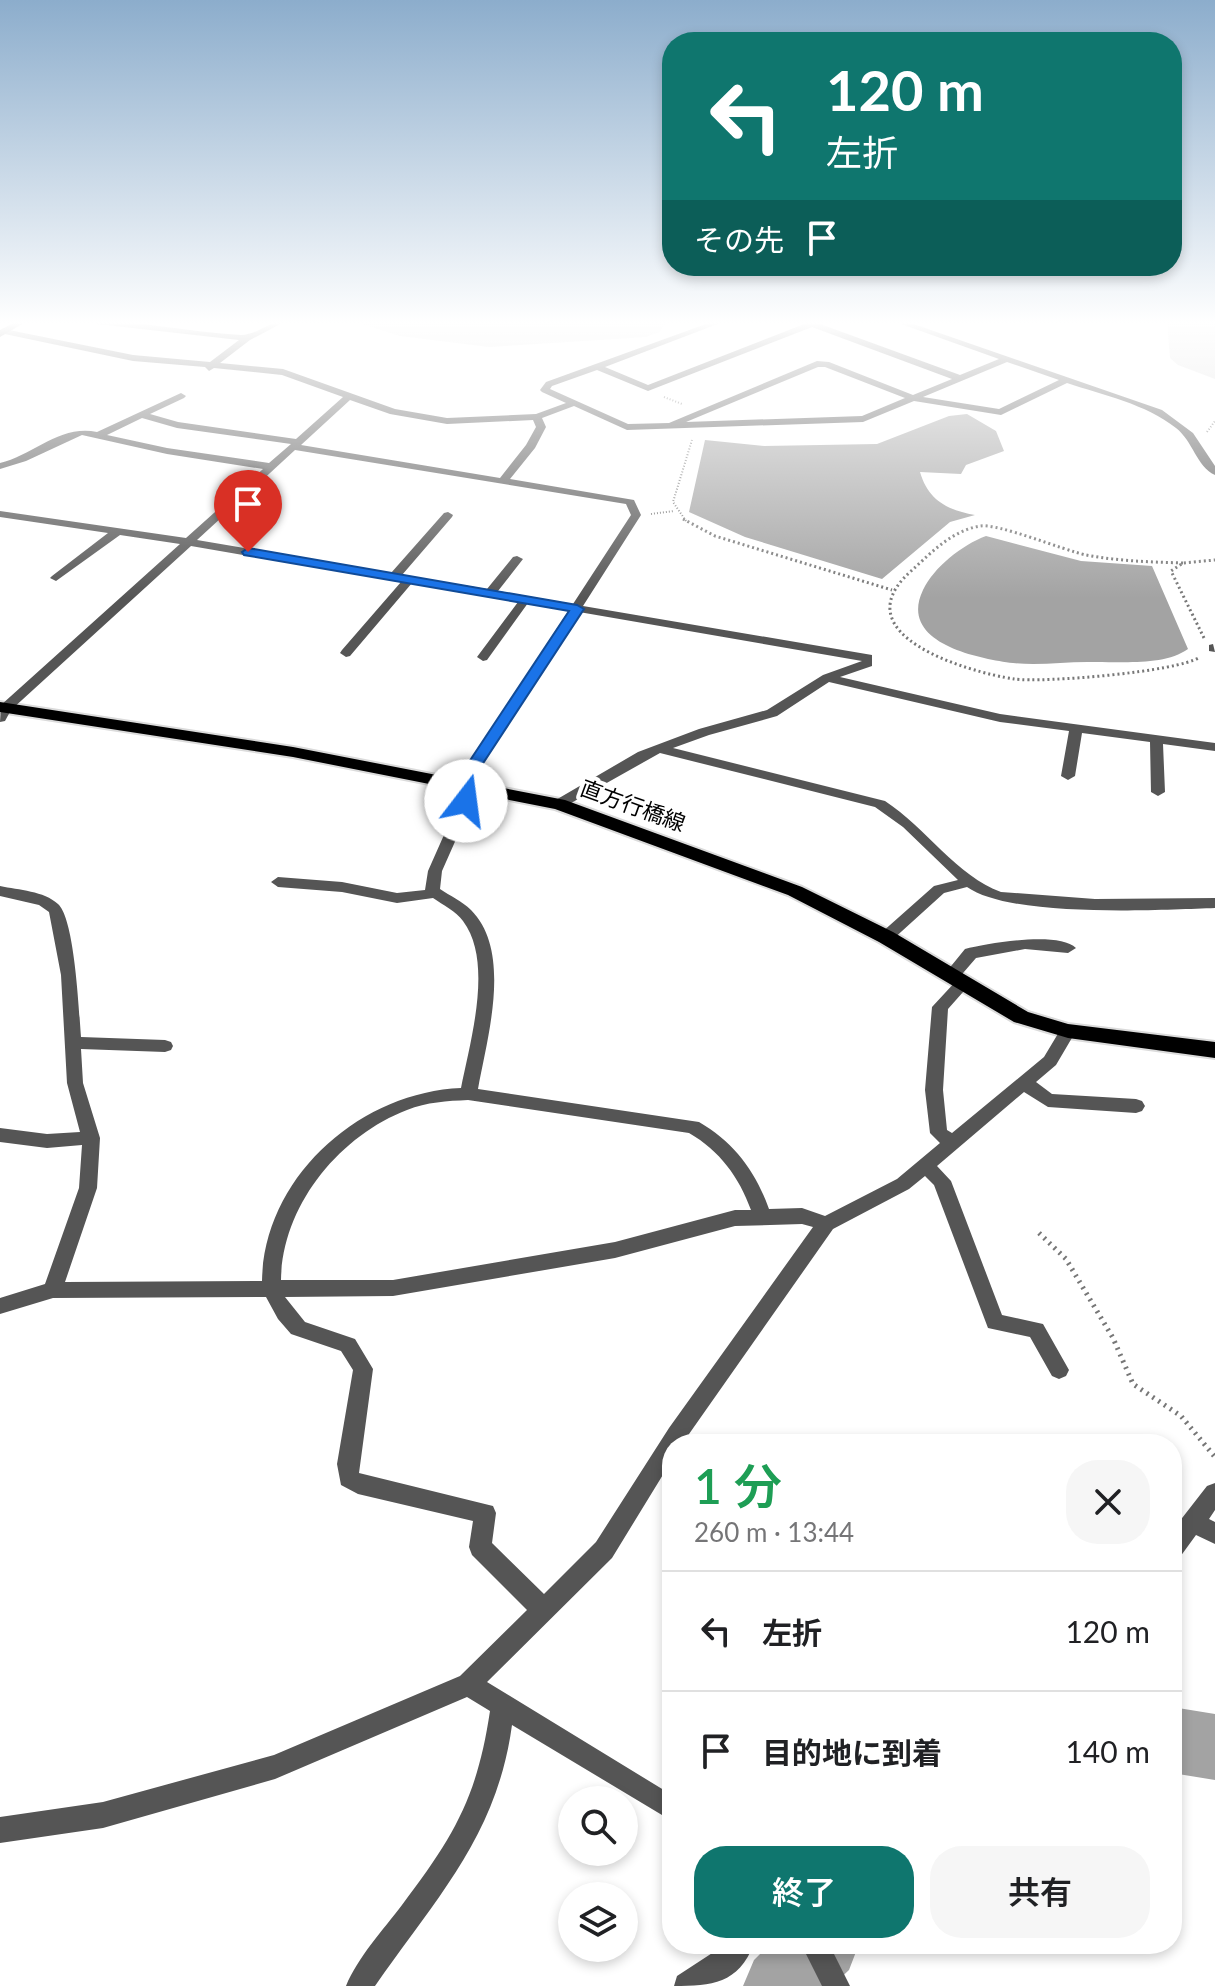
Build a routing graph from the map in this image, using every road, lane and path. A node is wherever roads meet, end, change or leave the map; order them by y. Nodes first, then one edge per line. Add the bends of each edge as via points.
1 (146, 413) edge
2 (331, 413) edge
3 (397, 413) edge
4 (548, 413) edge
5 (595, 413) edge
6 (698, 413) edge
7 (880, 413) edge
8 (1158, 413) edge
9 (141, 415) junction
10 (537, 417) junction
11 (690, 427) junction
12 (662, 428) junction
13 (99, 435) junction
14 (296, 445) junction
15 (0, 466) edge
16 (272, 467) junction
17 (1215, 472) edge
18 (503, 481) junction
19 (675, 511) junction
20 (0, 514) edge
21 (448, 515) dead end
22 (636, 515) junction
23 (118, 531) junction
24 (190, 542) junction
25 (517, 559) dead end
26 (1215, 560) edge
27 (1183, 563) junction
28 (394, 577) junction
29 (56, 578) dead end
30 (409, 580) junction
31 (893, 590) junction
32 (490, 593) junction
33 (525, 600) junction
34 (577, 609) junction
35 (1214, 648) edge
36 (346, 653) dead end
37 (483, 657) dead end
38 (827, 678) junction
39 (2, 711) edge
40 (1076, 728) junction
41 (1156, 739) junction
42 (1215, 747) edge
43 (660, 749) junction
44 (1068, 776) dead end
45 (467, 786) junction
46 (1158, 792) dead end
47 (559, 804) junction
48 (972, 881) junction
49 (278, 882) dead end
50 (0, 891) edge
51 (435, 893) junction
52 (1215, 903) edge
53 (886, 937) junction
54 (1068, 948) dead end
55 (957, 979) junction
56 (1068, 1031) junction
57 (73, 1043) junction
58 (165, 1046) dead end
59 (1215, 1050) edge
60 (1024, 1083) junction
61 (468, 1094) junction
62 (1136, 1106) dead end
63 (0, 1135) edge
64 (91, 1138) junction
65 (952, 1143) junction
66 (925, 1165) junction
67 (763, 1217) junction
68 (826, 1224) junction
69 (1039, 1233) dead end
70 (53, 1290) junction
71 (270, 1290) junction
72 (0, 1306) edge
73 (1059, 1370) dead end
74 (677, 1434) edge
75 (662, 1457) edge
76 (1215, 1457) edge
77 (1215, 1493) edge
78 (1192, 1522) junction
79 (1215, 1533) edge
80 (1182, 1536) edge
81 (544, 1610) junction
82 (468, 1684) junction
83 (503, 1706) junction
84 (662, 1803) edge
85 (0, 1830) edge
86 (735, 1954) edge
87 (819, 1954) edge
88 (359, 1986) edge
89 (687, 1986) edge
90 (837, 1986) edge

1 - 9 street
2 - 14 street
3 - 10 street via 447,421
4 - 10 street
5 - 12 street via 627,427
6 - 12 street
7 - 11 street via 863,419
8 - 17 street via 1191,437 1197,454
9 - 13 street
9 - 14 street
10 - 18 street via 541,427 531,446
11 - 12 street
11 - 19 path via 694,436 673,502
13 - 15 street via 69,434 29,459
13 - 16 street
14 - 16 street
14 - 18 street
16 - 24 street
18 - 22 street via 630,502
19 - 22 path
19 - 31 path via 715,536
20 - 23 street
21 - 28 street
22 - 34 street
23 - 24 street
23 - 29 street
24 - 28 street
24 - 39 street
25 - 32 street
26 - 27 path
27 - 31 path via 1106,558 983,525 948,538
27 - 35 path via 1171,571 1207,644
28 - 30 street
30 - 32 street
30 - 36 street
31 - 35 path via 890,611 896,630 915,646 939,659 1016,679 1158,671 1190,664
32 - 33 street
33 - 34 street
33 - 37 street
34 - 38 street via 868,658 868,663
34 - 45 street via 471,771
38 - 40 street via 1000,718
38 - 43 street via 772,713
39 - 45 main road, 直方行橋線 via 293,752
40 - 41 street
40 - 44 street
41 - 42 street
41 - 46 street
43 - 47 street
43 - 48 street via 880,804
45 - 47 main road, 直方行橋線
45 - 51 street via 466,801 435,871
47 - 53 main road, 直方行橋線 via 795,891
48 - 52 street via 985,893 1004,897 1124,906
48 - 53 street via 939,889
49 - 51 street via 344,887 378,898
50 - 57 street via 44,901 56,910 69,975
51 - 61 street via 469,916 489,977
53 - 55 main road, 直方行橋線
54 - 55 street via 1025,944 971,953
55 - 56 main road, 直方行橋線 via 1021,1017
55 - 65 street via 940,1007 934,1090 939,1133
56 - 59 main road, 直方行橋線
56 - 60 street via 1050,1061
57 - 58 street
57 - 64 street via 75,1083
60 - 62 street via 1048,1100
60 - 65 street
61 - 67 street via 693,1127 710,1135 742,1168
61 - 71 street via 445,1093 374,1118 303,1181 284,1216
63 - 64 street via 47,1141
64 - 70 street via 88,1188
65 - 66 street
66 - 68 street via 903,1184
66 - 73 street via 942,1181 995,1322 1036,1330
67 - 68 street via 802,1216
67 - 71 street via 735,1218 615,1250 393,1288
68 - 74 street
69 - 76 path via 1066,1259 1113,1338 1133,1384 1181,1416
70 - 71 street
70 - 72 street
71 - 81 street via 294,1324 348,1345 363,1369 349,1478 485,1513 480,1547
75 - 81 street via 604,1550
77 - 78 street
78 - 79 street
78 - 80 street
81 - 82 street
82 - 83 street
82 - 85 street via 275,1767 103,1815
83 - 84 street
83 - 88 street via 499,1750 478,1816 448,1868
86 - 89 street
87 - 90 street

